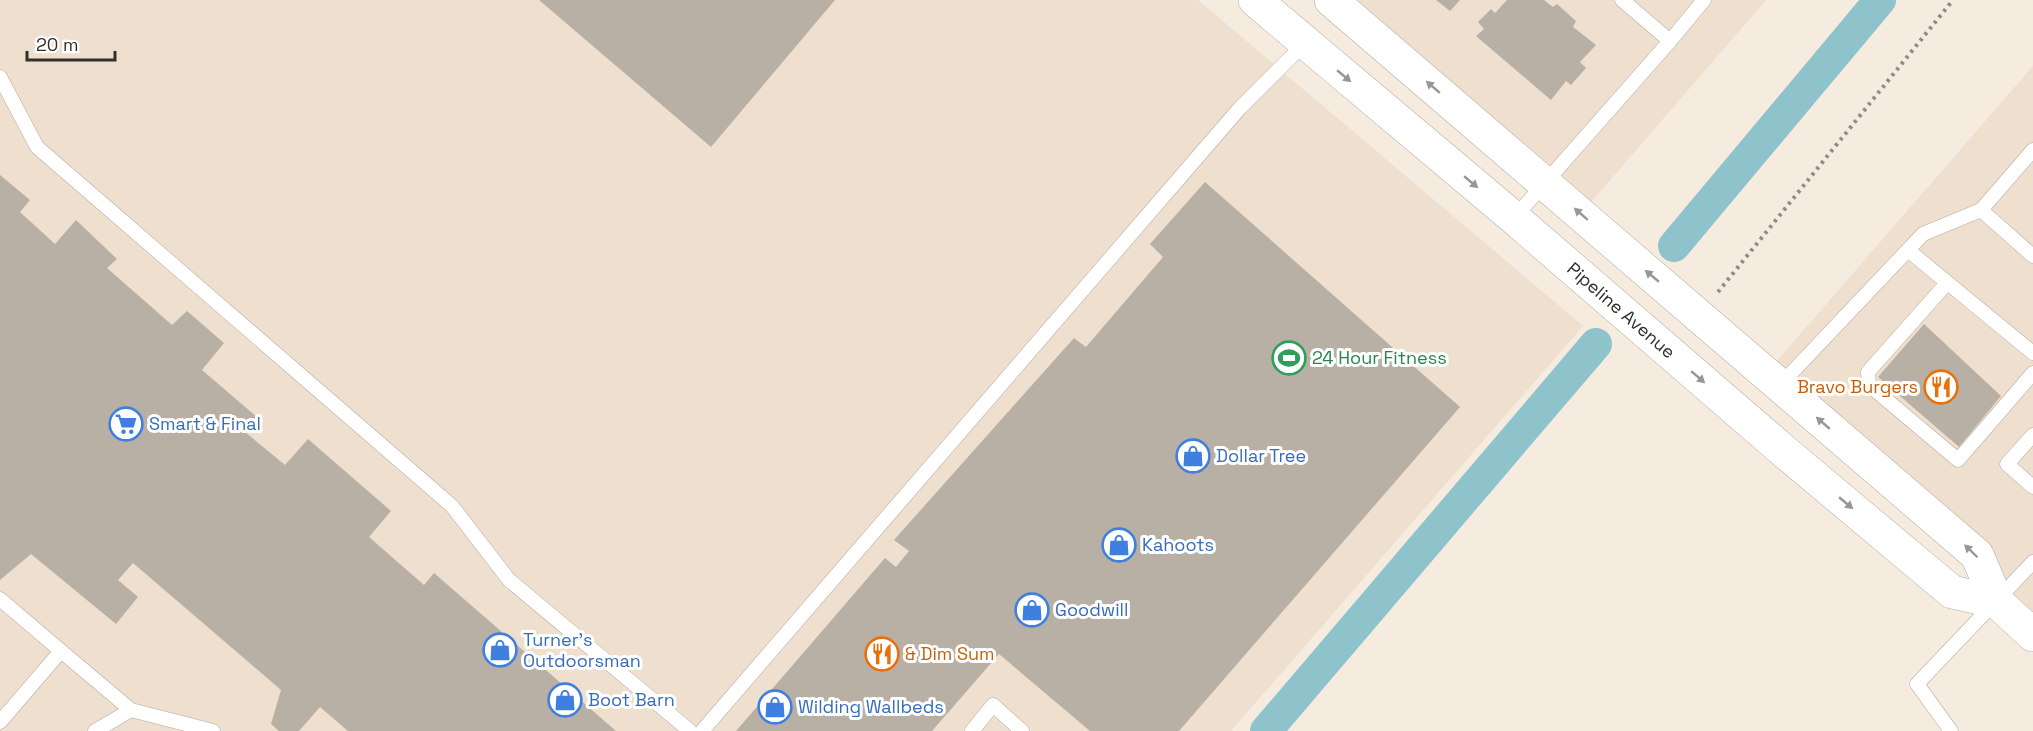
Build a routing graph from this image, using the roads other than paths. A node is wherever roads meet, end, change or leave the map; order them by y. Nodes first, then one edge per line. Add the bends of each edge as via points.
1 (1331, 0) edge
2 (1622, 0) edge
3 (1704, 0) edge
4 (1267, 4) edge
5 (1670, 40) junction
6 (1305, 43) junction
7 (0, 77) edge
8 (2033, 150) edge
9 (1545, 184) junction
10 (1982, 210) junction
11 (1514, 218) junction
12 (1908, 251) junction
13 (2033, 256) edge
14 (1947, 283) junction
15 (2033, 353) edge
16 (2033, 373) edge
17 (1780, 384) junction
18 (2033, 435) edge
19 (2033, 487) edge
20 (2033, 562) edge
21 (0, 599) edge
22 (1997, 602) junction
23 (2033, 635) edge
24 (61, 651) junction
25 (131, 710) junction
26 (0, 722) edge
27 (95, 731) edge
28 (213, 731) edge
29 (690, 731) edge
30 (702, 731) edge
31 (972, 731) edge
32 (1022, 731) edge
33 (1951, 731) edge

9 -> 1 main road, Pipeline Avenue
2 - 5 lane
3 - 5 lane
4 - 6 main road, Pipeline Avenue
5 - 9 lane
6 -> 11 main road, Pipeline Avenue
6 - 30 lane via 1239,109
7 - 29 lane via 37,147 452,506 509,580
8 - 10 lane
9 - 11 lane
17 -> 9 main road, Pipeline Avenue
10 - 12 lane via 1923,234
10 - 13 lane
11 -> 22 main road, Pipeline Avenue via 1952,592
12 - 14 lane
12 - 17 lane
14 - 15 lane
14 - 16 lane via 1868,372 1869,385 1958,460
22 -> 17 main road, Pipeline Avenue via 1977,555
18 - 19 lane via 2007,464
20 - 22 lane
21 - 24 lane
22 - 23 main road, Pipeline Avenue
22 - 33 lane via 1917,684
24 - 25 lane
24 - 26 lane
25 - 27 lane
25 - 28 lane
31 - 32 lane via 993,705

